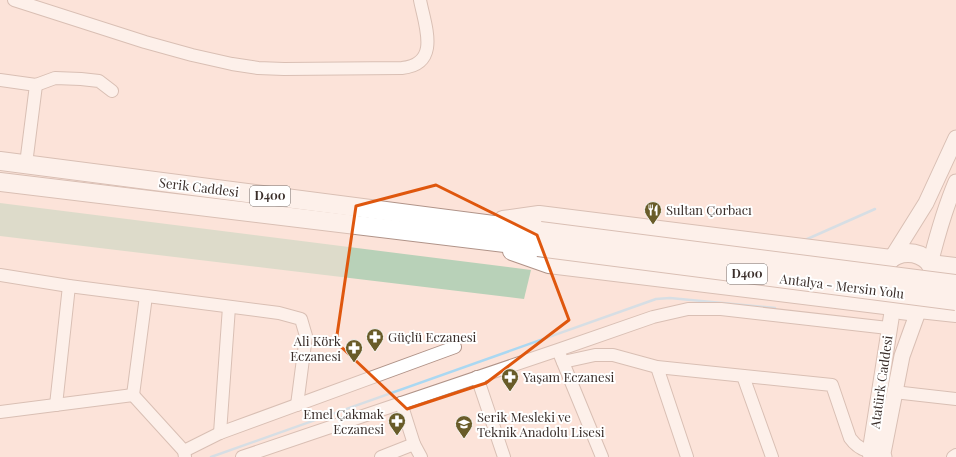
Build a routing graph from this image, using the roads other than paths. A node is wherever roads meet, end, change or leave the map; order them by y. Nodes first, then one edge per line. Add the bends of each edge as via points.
1 (14, 0) edge
2 (420, 0) edge
3 (0, 80) edge
4 (36, 85) junction
5 (112, 91) dead end
6 (956, 138) edge
7 (0, 161) edge
8 (26, 164) junction
9 (0, 182) edge
10 (954, 190) edge
11 (482, 232) junction
12 (539, 239) junction
13 (891, 259) junction
14 (930, 264) junction
15 (956, 267) edge
16 (0, 274) edge
17 (956, 284) edge
18 (68, 286) junction
19 (146, 296) junction
20 (956, 301) edge
21 (893, 306) junction
22 (229, 307) junction
23 (919, 308) junction
24 (956, 313) edge
25 (888, 328) junction
26 (455, 347) dead end
27 (560, 356) junction
28 (657, 367) junction
29 (743, 376) junction
30 (477, 378) junction
31 (894, 392) junction
32 (133, 395) junction
33 (956, 399) edge
34 (401, 403) junction
35 (56, 405) junction
36 (297, 405) junction
37 (0, 412) edge
38 (220, 433) junction
39 (414, 444) junction
40 (184, 454) edge
41 (877, 455) edge
42 (956, 455) edge
43 (242, 457) edge
44 (381, 457) edge
45 (421, 457) edge
46 (504, 457) edge
47 (602, 457) edge
48 (687, 457) edge
49 (772, 457) edge
50 (953, 457) edge

1 - 2 street via 192,56 258,68 284,69 402,68 418,64 424,59 428,44
3 - 4 street
4 - 5 street via 55,78 81,79 98,81
4 - 8 street
6 - 13 main road via 926,203
7 - 8 highway, Serik Caddesi / D400
8 - 11 highway, Serik Caddesi / D400
9 - 11 highway, Serik Caddesi / D400
10 - 14 main road
11 - 12 highway, Serik Caddesi / D400
11 - 13 highway via 539,215
11 - 21 highway via 549,264
12 - 17 highway, Antalya - Mersin Yolu / D400, bridge
12 - 20 highway, Antalya - Mersin Yolu / D400, bridge
13 - 14 highway via 907,253 916,254
13 - 21 highway via 882,270 879,283 883,296
14 - 15 highway
14 - 23 highway via 934,271 936,289 926,304
16 - 18 street
18 - 19 street
18 - 35 street
19 - 22 street
19 - 32 street
21 - 23 highway via 910,311
21 - 25 main road, Atatürk Caddesi
22 - 36 street via 279,313 301,319 306,336
22 - 38 street
23 - 24 highway
23 - 31 main road via 902,356
25 - 27 street via 705,308 653,317
25 - 41 main road, Atatürk Caddesi
26 - 36 street
27 - 28 street via 613,355
27 - 30 street
27 - 47 street
28 - 29 street
28 - 48 street
29 - 41 street via 832,385 850,438 859,447
29 - 49 street
30 - 34 street
30 - 46 street
31 - 33 street
31 - 41 main road
32 - 35 street
32 - 40 street
34 - 39 street
34 - 43 street
35 - 37 street
36 - 38 street
38 - 40 street
39 - 44 street
39 - 45 street
42 - 50 street

